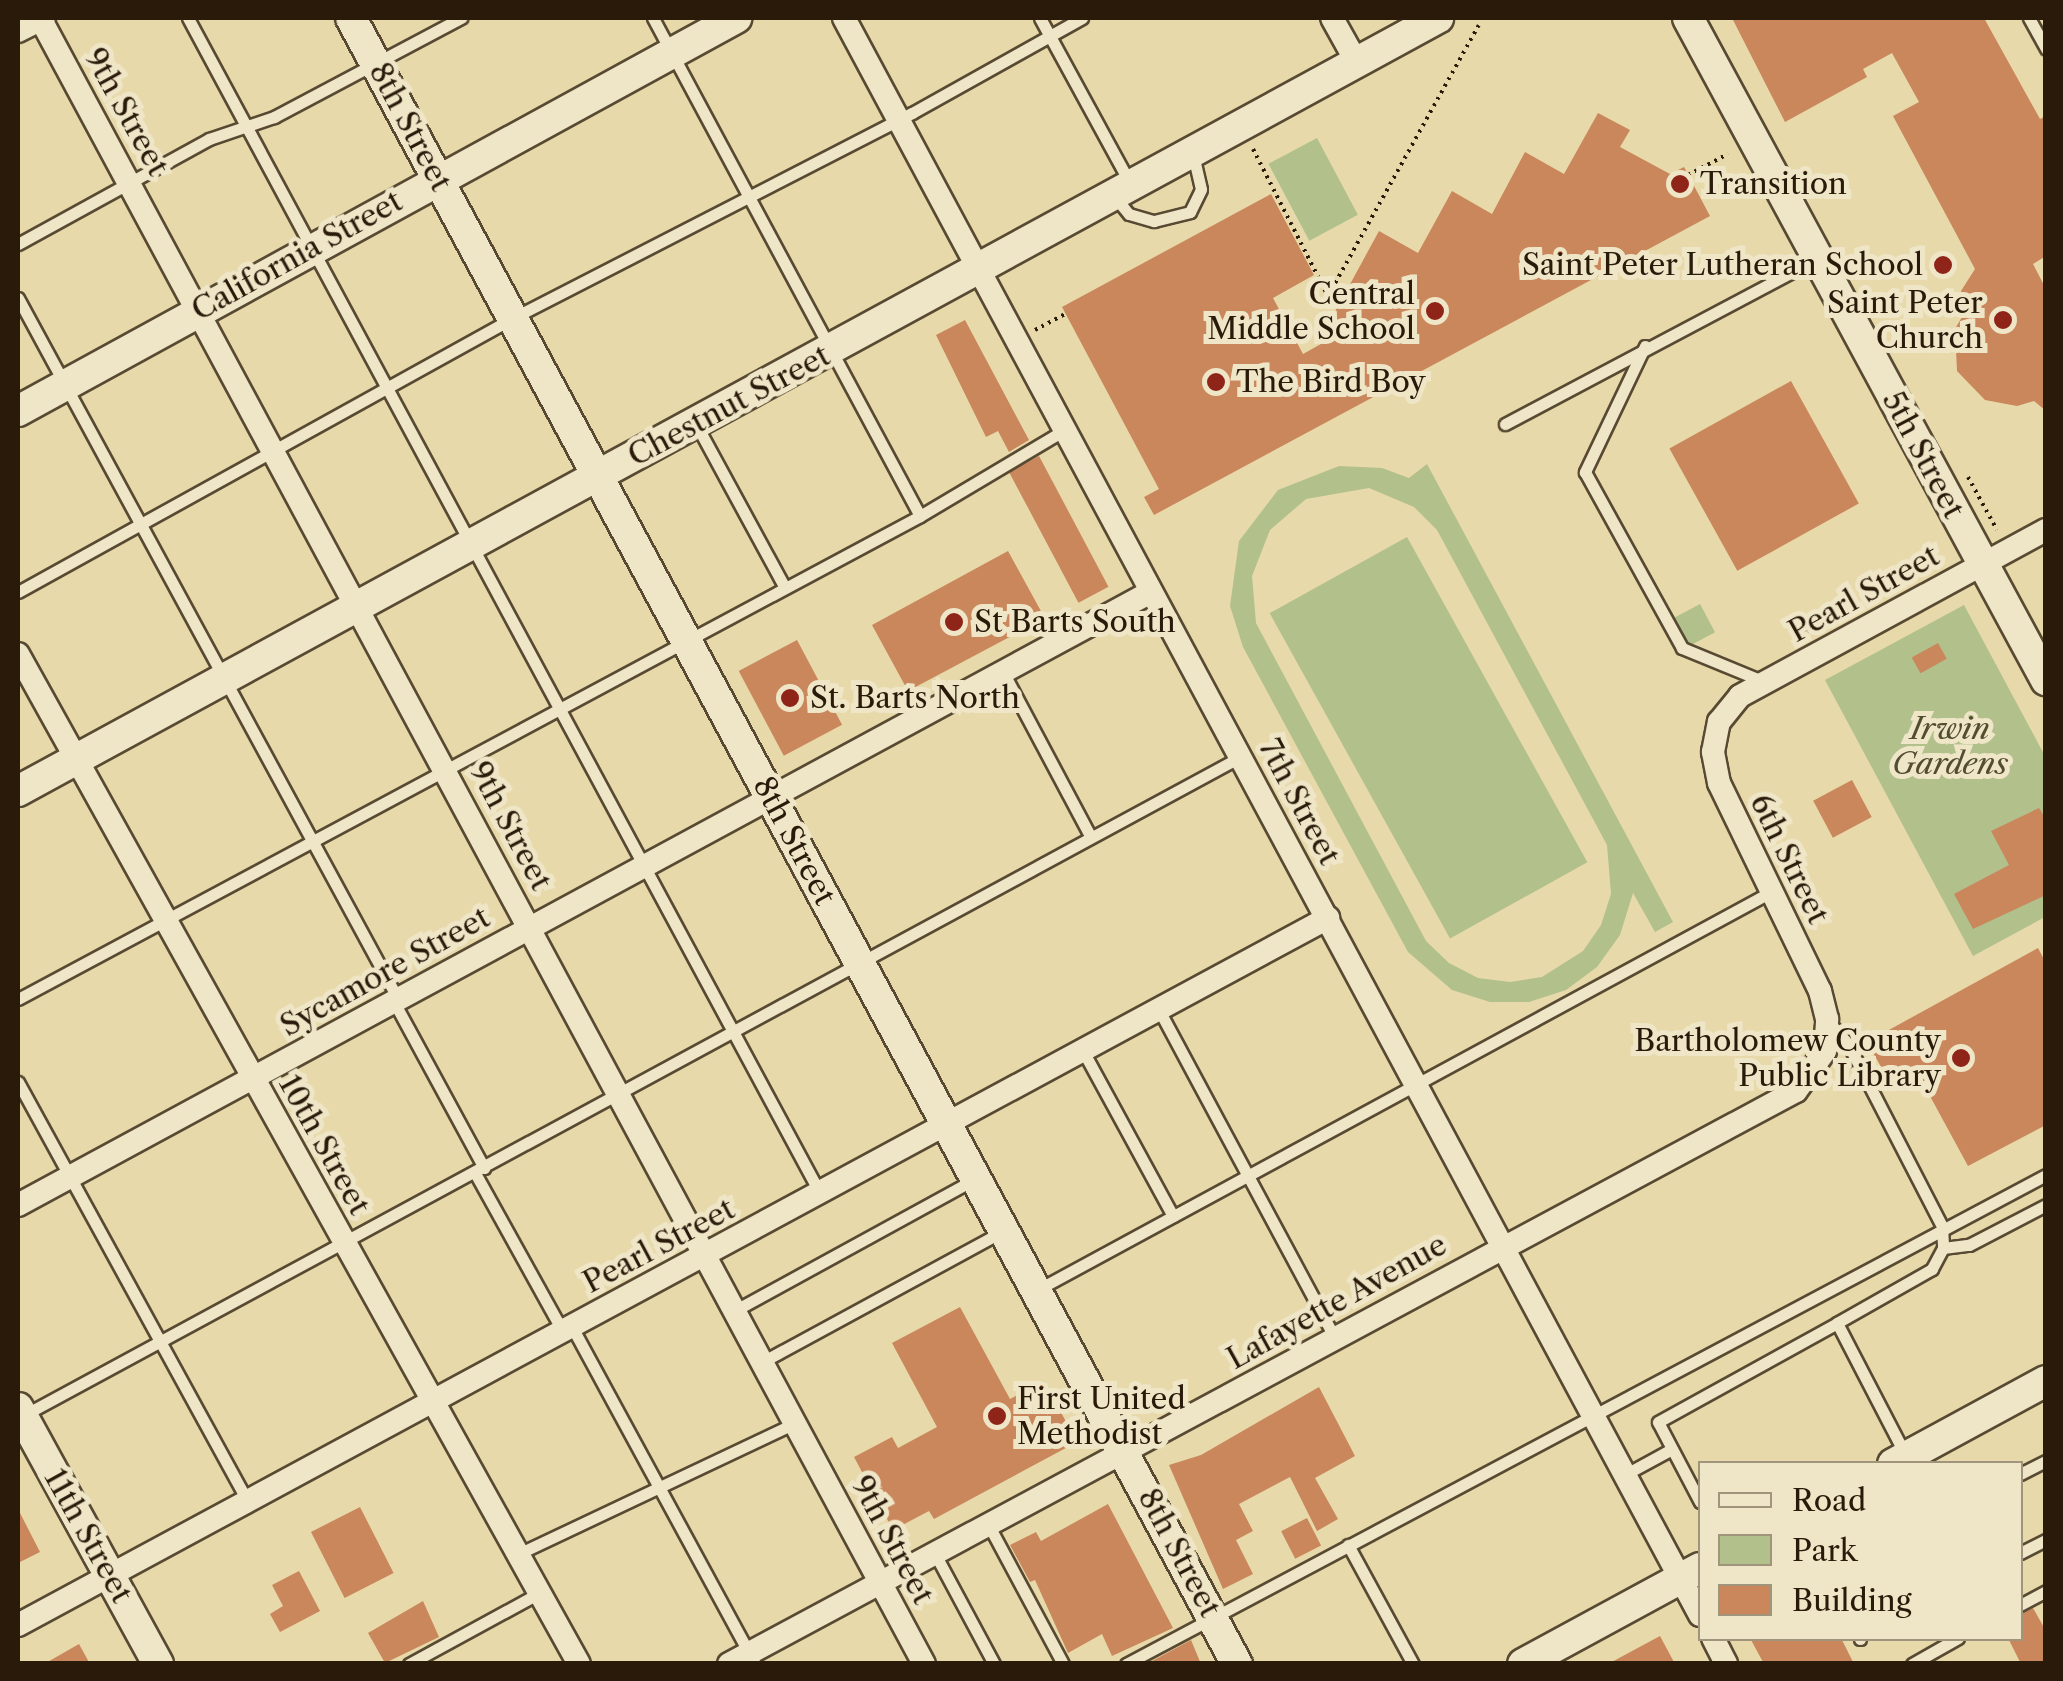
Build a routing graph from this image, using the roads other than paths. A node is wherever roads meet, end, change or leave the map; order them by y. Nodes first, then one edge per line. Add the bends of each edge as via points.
1 (41, 18) edge
2 (188, 18) edge
3 (351, 18) edge
4 (461, 18) edge
5 (653, 18) edge
6 (736, 18) edge
7 (844, 18) edge
8 (1040, 18) edge
9 (1082, 18) edge
10 (1332, 18) edge
11 (1438, 18) edge
12 (1688, 18) edge
13 (2029, 18) edge
14 (18, 31) edge
15 (1050, 36) junction
16 (2046, 49) edge
17 (672, 52) junction
18 (375, 61) junction
19 (1356, 62) junction
20 (896, 116) junction
21 (245, 127) junction
22 (1192, 153) junction
23 (438, 179) junction
24 (131, 185) junction
25 (1124, 192) junction
26 (748, 194) junction
27 (18, 244) edge
28 (310, 250) junction
29 (1817, 259) junction
30 (980, 273) junction
31 (18, 298) edge
32 (200, 310) junction
33 (513, 318) junction
34 (1645, 346) junction
35 (832, 351) junction
36 (66, 384) junction
37 (386, 389) junction
38 (18, 411) edge
39 (696, 424) junction
40 (1505, 424) dead end
41 (1064, 430) junction
42 (275, 450) junction
43 (598, 476) junction
44 (920, 516) junction
45 (141, 524) junction
46 (2046, 530) edge
47 (469, 545) junction
48 (1981, 564) junction
49 (784, 586) junction
50 (18, 592) edge
51 (1151, 592) junction
52 (358, 605) junction
53 (685, 637) junction
54 (18, 654) edge
55 (1003, 672) junction
56 (224, 679) junction
57 (2046, 680) edge
58 (1766, 682) junction
59 (558, 706) junction
60 (1719, 722) joint
61 (1240, 757) junction
62 (76, 759) junction
63 (445, 768) junction
64 (18, 791) edge
65 (771, 797) junction
66 (1088, 834) junction
67 (311, 841) junction
68 (643, 865) junction
69 (1772, 892) junction
70 (1328, 918) junction
71 (165, 920) junction
72 (529, 926) junction
73 (860, 964) junction
74 (18, 998) edge
75 (396, 1000) junction
76 (1158, 1010) junction
77 (1827, 1019) junction
78 (731, 1035) junction
79 (1083, 1051) junction
80 (254, 1080) junction
81 (18, 1082) edge
82 (1418, 1084) junction
83 (620, 1096) junction
84 (946, 1125) junction
85 (480, 1170) junction
86 (2046, 1175) edge
87 (71, 1177) junction
88 (1246, 1177) junction
89 (976, 1179) junction
90 (820, 1193) junction
91 (18, 1205) edge
92 (2046, 1205) edge
93 (1173, 1216) junction
94 (1942, 1226) junction
95 (1003, 1231) junction
96 (344, 1242) junction
97 (1505, 1245) junction
98 (1943, 1248) junction
99 (704, 1256) junction
100 (1036, 1290) junction
101 (734, 1311) junction
102 (1837, 1323) junction
103 (568, 1330) junction
104 (1335, 1338) junction
105 (162, 1342) junction
106 (762, 1362) junction
107 (2042, 1391) edge
108 (433, 1403) junction
109 (19, 1414) edge
110 (1594, 1414) junction
111 (795, 1424) junction
112 (1672, 1449) junction
113 (1125, 1452) junction
114 (1900, 1460) edge
115 (1626, 1474) junction
116 (657, 1483) junction
117 (1698, 1498) edge
118 (248, 1502) junction
119 (988, 1524) junction
120 (2046, 1540) edge
121 (1348, 1544) junction
122 (934, 1552) junction
123 (2023, 1552) edge
124 (518, 1554) junction
125 (1691, 1573) edge
126 (110, 1576) junction
127 (880, 1581) junction
128 (2046, 1591) edge
129 (540, 1593) junction
130 (2023, 1603) edge
131 (1698, 1606) edge
132 (1212, 1617) junction
133 (18, 1626) edge
134 (1714, 1641) edge
135 (1953, 1641) edge
136 (744, 1660) edge
137 (158, 1664) edge
138 (409, 1664) edge
139 (579, 1664) edge
140 (924, 1664) edge
141 (994, 1664) edge
142 (1063, 1664) edge
143 (1126, 1664) edge
144 (1237, 1664) edge
145 (1413, 1664) edge
146 (1523, 1664) edge
147 (1726, 1664) edge
148 (1912, 1664) edge

1 - 14 street
1 - 24 street, 9th Street
2 - 21 lane
3 - 18 street, 8th Street
4 - 18 lane
5 - 17 lane
6 - 17 street, California Street
7 - 20 street, 7th Street
8 - 15 lane
9 - 15 lane
10 - 19 street
11 - 19 street, Chestnut Street
12 - 29 street, 5th Street
13 - 16 lane
15 - 20 lane
15 - 25 lane
17 - 23 street, California Street
17 - 26 lane
18 - 21 lane
18 - 23 street, 8th Street
19 - 22 street, Chestnut Street
20 - 26 lane
20 - 30 street, 7th Street
21 - 24 lane via 209,139
21 - 28 lane
22 - 25 street, Chestnut Street
22 - 25 lane via 1201,189 1190,212 1154,220 1129,214
23 - 28 street, California Street
23 - 33 street, 8th Street
24 - 27 lane
24 - 32 street, 9th Street
25 - 30 street, Chestnut Street
26 - 33 lane
26 - 35 lane
28 - 32 street, California Street
28 - 37 lane
29 - 34 lane
29 - 48 street, 5th Street
30 - 35 street, Chestnut Street
30 - 41 street, 7th Street
31 - 36 lane
32 - 36 street, California Street
32 - 42 street, 9th Street
33 - 37 lane
33 - 43 street, 8th Street
34 - 40 lane
34 - 58 lane via 1585,472 1682,648
35 - 39 street, Chestnut Street
35 - 44 lane
36 - 38 street, California Street
36 - 45 lane
37 - 42 lane
37 - 47 lane
39 - 43 street, Chestnut Street
39 - 49 lane
41 - 44 lane
41 - 51 street, 7th Street
42 - 45 lane
42 - 52 street, 9th Street
43 - 47 street, Chestnut Street
43 - 53 street, 8th Street
44 - 49 lane
45 - 50 lane
45 - 56 lane
46 - 48 street, Pearl Street
47 - 52 street, Chestnut Street
47 - 59 lane
48 - 57 street, 5th Street
48 - 58 street, Pearl Street
49 - 53 lane
51 - 55 street, Sycamore Street
51 - 61 street, 7th Street
52 - 56 street, Chestnut Street
52 - 63 street, 9th Street
53 - 59 lane
53 - 65 street, 8th Street
54 - 62 street, 10th Street
55 - 65 street, Sycamore Street
55 - 66 lane
56 - 62 street, Chestnut Street
56 - 67 lane
58 - 60 street, Pearl Street via 1740,696
59 - 63 lane
59 - 68 lane
60 - 69 street, 6th Street via 1712,752 1719,784
61 - 66 lane
61 - 70 street, 7th Street
62 - 64 street, Chestnut Street
62 - 71 street, 10th Street
63 - 67 lane
63 - 72 street, 9th Street
65 - 68 street, Sycamore Street
65 - 73 street, 8th Street
66 - 73 lane
67 - 71 lane
67 - 75 lane
68 - 72 street, Sycamore Street
68 - 78 lane
69 - 77 street, 6th Street
69 - 82 lane
70 - 76 street, Pearl Street
70 - 82 street, 7th Street
71 - 74 lane
71 - 80 street, 10th Street
72 - 75 street, Sycamore Street
72 - 83 street, 9th Street
73 - 78 lane
73 - 84 street, 8th Street
75 - 80 street, Sycamore Street
75 - 85 lane
76 - 79 street, Pearl Street
76 - 88 lane
77 - 94 lane via 1848,1044
77 - 97 street, Lafayette Avenue via 1825,1051 1796,1091
78 - 83 lane
78 - 90 lane
79 - 84 street, Pearl Street
79 - 93 lane
80 - 87 street, Sycamore Street
80 - 96 street, 10th Street
81 - 87 lane
82 - 88 lane
82 - 97 street, 7th Street
83 - 85 lane
83 - 99 street, 9th Street
84 - 89 street, 8th Street
84 - 90 street, Pearl Street
85 - 96 lane
85 - 103 lane
86 - 94 lane
87 - 91 street, Sycamore Street
87 - 105 lane
88 - 93 lane
88 - 104 lane
89 - 95 street, 8th Street
89 - 101 lane
90 - 99 street, Pearl Street
92 - 98 lane via 1970,1244
93 - 100 lane
94 - 98 lane
94 - 110 lane
95 - 100 street, 8th Street
95 - 106 lane
96 - 105 lane
96 - 108 street, 10th Street
97 - 104 street, Lafayette Avenue
97 - 110 street, 7th Street
98 - 102 lane via 1932,1270
99 - 101 street, 9th Street
99 - 103 street, Pearl Street
100 - 113 street, 8th Street
101 - 106 street, 9th Street
102 - 112 lane via 1658,1422
102 - 114 lane
103 - 108 street, Pearl Street
103 - 116 lane
104 - 113 street, Lafayette Avenue
105 - 109 lane
105 - 118 lane
106 - 111 street, 9th Street
107 - 114 street
108 - 118 street, Pearl Street
108 - 124 street, 10th Street
109 - 126 street, 11th Street
110 - 115 street, 7th Street
110 - 121 lane
111 - 116 lane
111 - 127 street, 9th Street
112 - 115 lane
112 - 117 lane
113 - 119 street, Lafayette Avenue
113 - 132 street, 8th Street
115 - 125 street, 7th Street
116 - 124 lane
116 - 136 lane
118 - 126 street, Pearl Street
119 - 122 street, Lafayette Avenue
119 - 142 lane
120 - 123 lane
121 - 132 lane
121 - 145 lane
122 - 127 street, Lafayette Avenue
122 - 141 lane
124 - 129 street, 10th Street
125 - 131 street, 7th Street
125 - 146 street
126 - 133 street, Pearl Street
126 - 137 street, 11th Street
127 - 136 street, Lafayette Avenue
127 - 140 street, 9th Street
128 - 130 lane
129 - 138 lane
129 - 139 street, 10th Street
132 - 143 lane
132 - 144 street, 8th Street
134 - 147 street
135 - 148 lane

